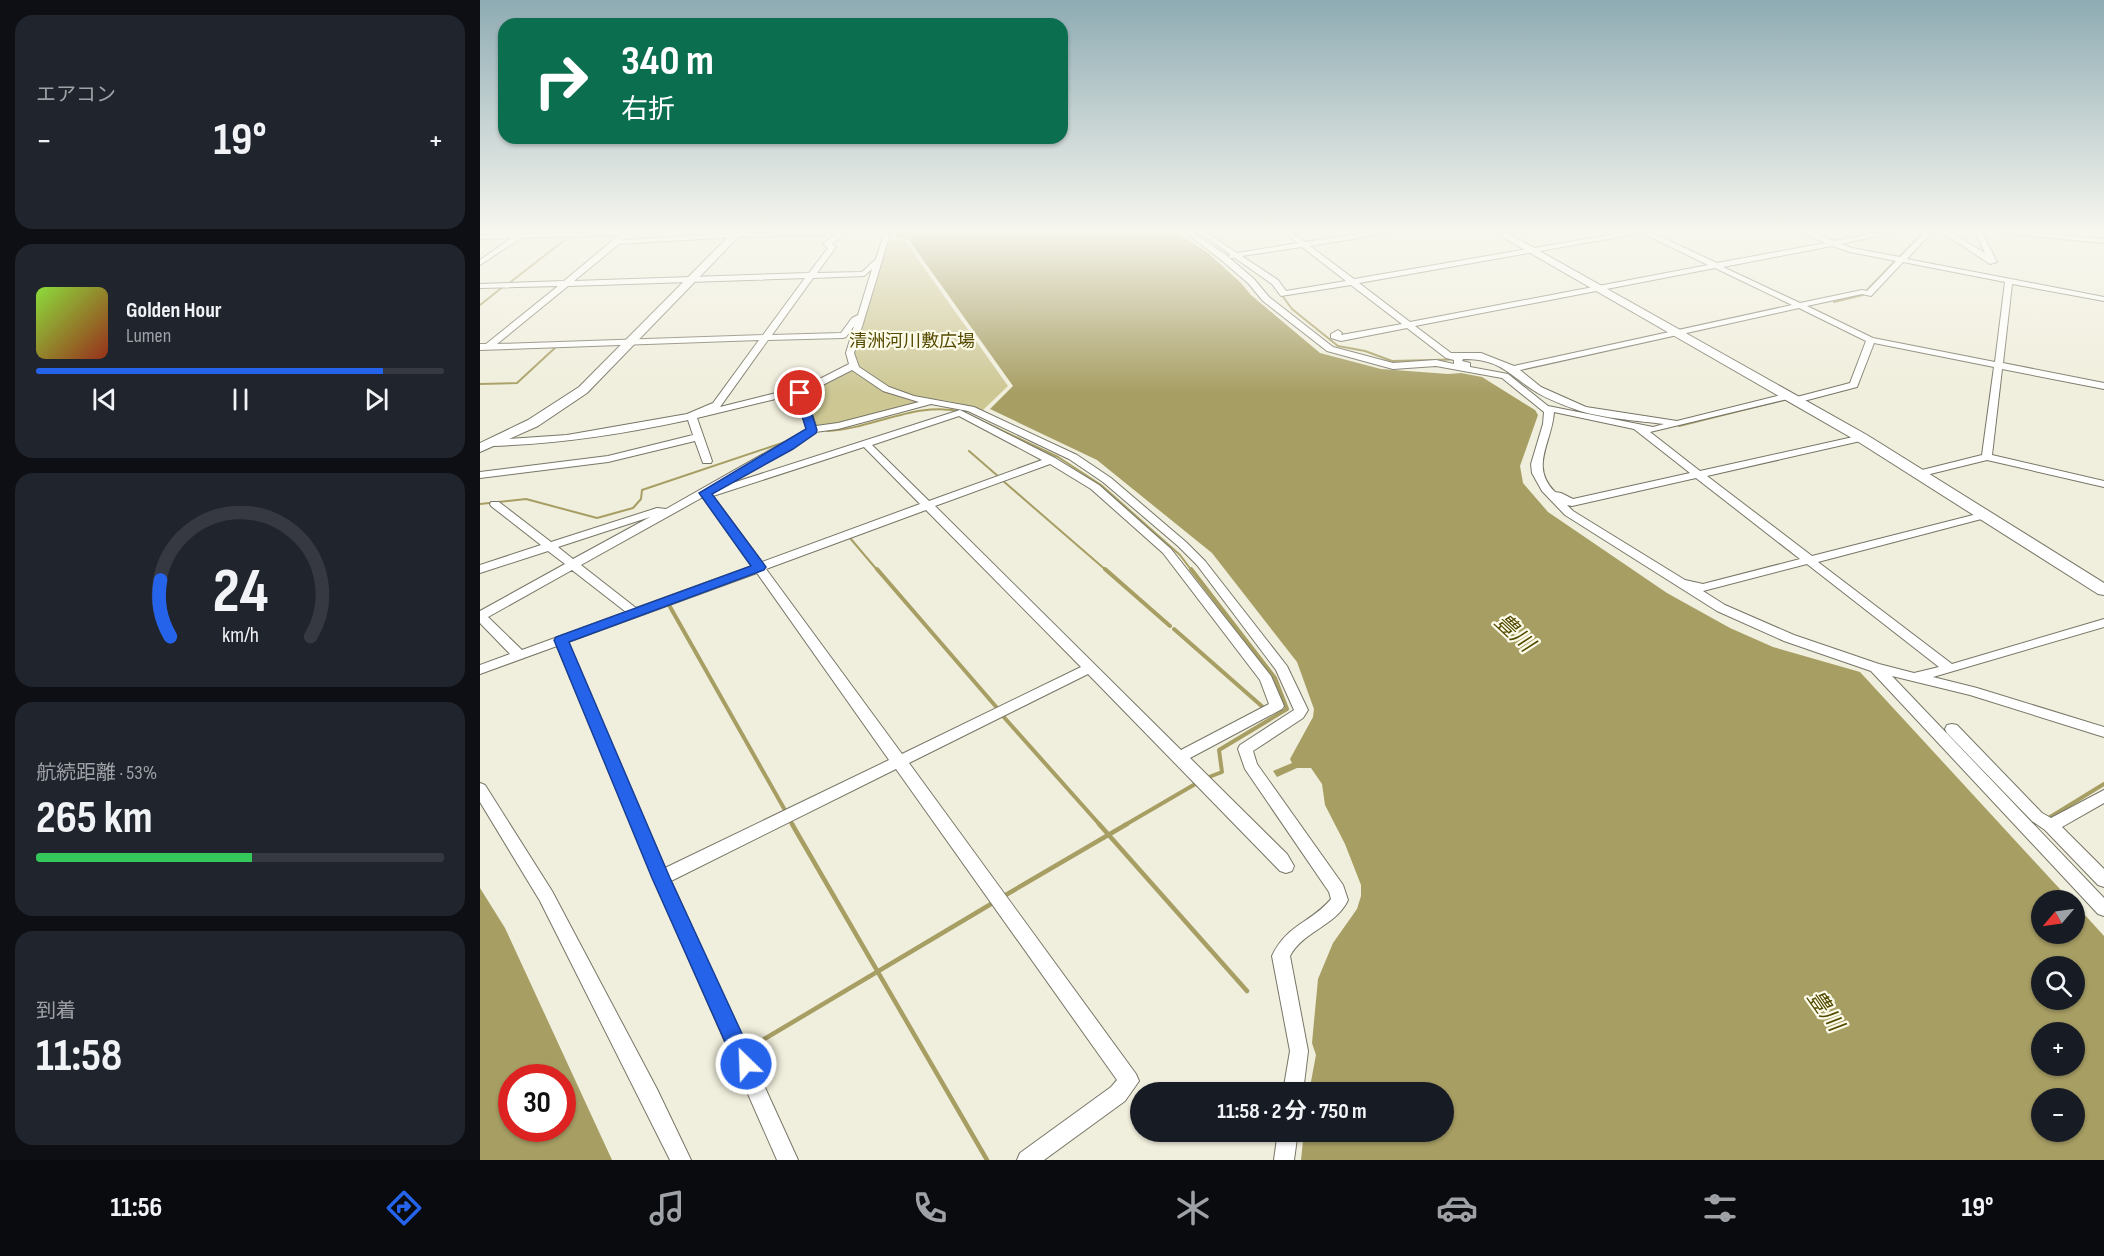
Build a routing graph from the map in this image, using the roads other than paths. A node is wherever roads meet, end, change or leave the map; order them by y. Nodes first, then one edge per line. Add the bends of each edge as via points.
1 (516, 285) edge
2 (563, 285) edge
3 (684, 285) edge
4 (802, 285) edge
5 (872, 285) edge
6 (1254, 285) edge
7 (1277, 285) edge
8 (1336, 285) edge
9 (1358, 285) edge
10 (1592, 285) edge
11 (1619, 285) edge
12 (1756, 285) edge
13 (1877, 285) edge
14 (2005, 285) edge
15 (2032, 285) edge
16 (480, 286) edge
17 (1599, 289) junction
18 (2104, 299) edge
19 (1801, 307) junction
20 (861, 317) junction
21 (1409, 325) junction
22 (1338, 333) dead end
23 (1678, 333) junction
24 (765, 337) junction
25 (1871, 340) junction
26 (631, 342) junction
27 (484, 347) edge
28 (480, 354) edge
29 (854, 365) junction
30 (1998, 365) junction
31 (1509, 372) junction
32 (2104, 386) edge
33 (800, 393) junction
34 (1793, 398) junction
35 (932, 402) junction
36 (1546, 408) junction
37 (692, 417) junction
38 (1678, 424) junction
39 (1638, 428) junction
40 (812, 430) junction
41 (699, 437) junction
42 (1862, 438) junction
43 (866, 444) junction
44 (486, 446) edge
45 (1987, 457) junction
46 (1051, 460) junction
47 (707, 461) dead end
48 (1918, 474) junction
49 (480, 475) edge
50 (1697, 475) junction
51 (2104, 484) edge
52 (1546, 489) junction
53 (706, 494) junction
54 (690, 501) junction
55 (495, 504) dead end
56 (926, 506) junction
57 (1985, 515) junction
58 (549, 546) junction
59 (1810, 561) junction
60 (573, 565) junction
61 (759, 567) junction
62 (480, 569) edge
63 (1669, 577) junction
64 (2104, 590) edge
65 (634, 613) junction
66 (480, 616) edge
67 (2104, 623) edge
68 (561, 640) junction
69 (519, 655) junction
70 (1090, 668) junction
71 (1876, 668) junction
72 (1950, 669) junction
73 (480, 670) edge
74 (1914, 677) junction
75 (1952, 729) dead end
76 (2104, 732) edge
77 (1180, 757) junction
78 (898, 761) junction
79 (480, 789) edge
80 (2104, 796) edge
81 (2051, 826) junction
82 (1286, 866) dead end
83 (661, 878) junction
84 (2104, 880) edge
85 (2104, 909) edge
86 (1294, 1082) edge
87 (1286, 1142) edge
88 (681, 1160) edge
89 (788, 1160) edge
90 (1027, 1160) edge
91 (1284, 1160) edge

1 - 16 street
2 - 27 street
3 - 26 street
4 - 24 street
5 - 20 street
6 - 31 street via 1266,299 1330,349 1393,366 1436,363
7 - 8 street via 1284,294
9 - 21 street
10 - 17 street
11 - 17 street
12 - 19 street
13 - 19 street via 1868,294 1862,292
14 - 30 street
15 - 18 street
17 - 21 street
17 - 23 street
19 - 23 street
19 - 25 street
20 - 24 street via 843,335
20 - 29 street via 850,353
21 - 22 street via 1341,338 1334,336
21 - 31 street via 1455,359 1481,356
23 - 31 street
23 - 34 street
24 - 26 street
24 - 37 street via 716,405
25 - 30 street
25 - 34 street via 1854,385
26 - 27 street
26 - 44 street via 584,390
27 - 28 street
29 - 33 street
29 - 35 street via 886,389
30 - 32 street
30 - 45 street
31 - 36 street
31 - 38 street via 1584,409
33 - 37 street
33 - 40 street
34 - 38 street
34 - 42 street
35 - 40 street
35 - 86 street via 982,413 1073,457 1107,480 1201,563 1282,669 1301,710 1252,743 1245,749 1246,756 1340,900 1293,937 1281,957 1299,1051
36 - 39 street
36 - 52 street via 1550,413 1536,464
37 - 41 street
37 - 44 street via 566,438
38 - 39 street via 1653,430
39 - 50 street
40 - 53 street
41 - 47 street
41 - 49 street via 608,459
42 - 48 street
42 - 50 street
43 - 46 street via 960,413
43 - 53 street
43 - 56 street
45 - 48 street
45 - 51 street
46 - 56 street
46 - 77 street via 1095,487 1167,551 1266,679 1277,706
48 - 57 street
50 - 52 street via 1572,503
50 - 59 street
52 - 63 street via 1569,513
53 - 54 street
53 - 61 street
54 - 58 street
54 - 60 street
55 - 58 street
56 - 61 street
56 - 70 street
57 - 59 street
57 - 64 street
58 - 60 street
58 - 62 street
59 - 63 street via 1702,588
59 - 72 street
60 - 65 street
60 - 66 street
61 - 65 street
61 - 78 street
63 - 71 street via 1741,619
65 - 68 street
66 - 69 street
67 - 72 street
68 - 69 street
68 - 83 street
69 - 73 street
70 - 77 street
70 - 78 street
71 - 74 street
71 - 85 street
72 - 74 street
74 - 76 street
75 - 81 street via 2037,817
77 - 82 street
78 - 83 street
78 - 90 street via 1129,1081 1118,1094
79 - 88 street via 546,896
80 - 81 street
81 - 84 street
83 - 89 street
87 - 91 street

